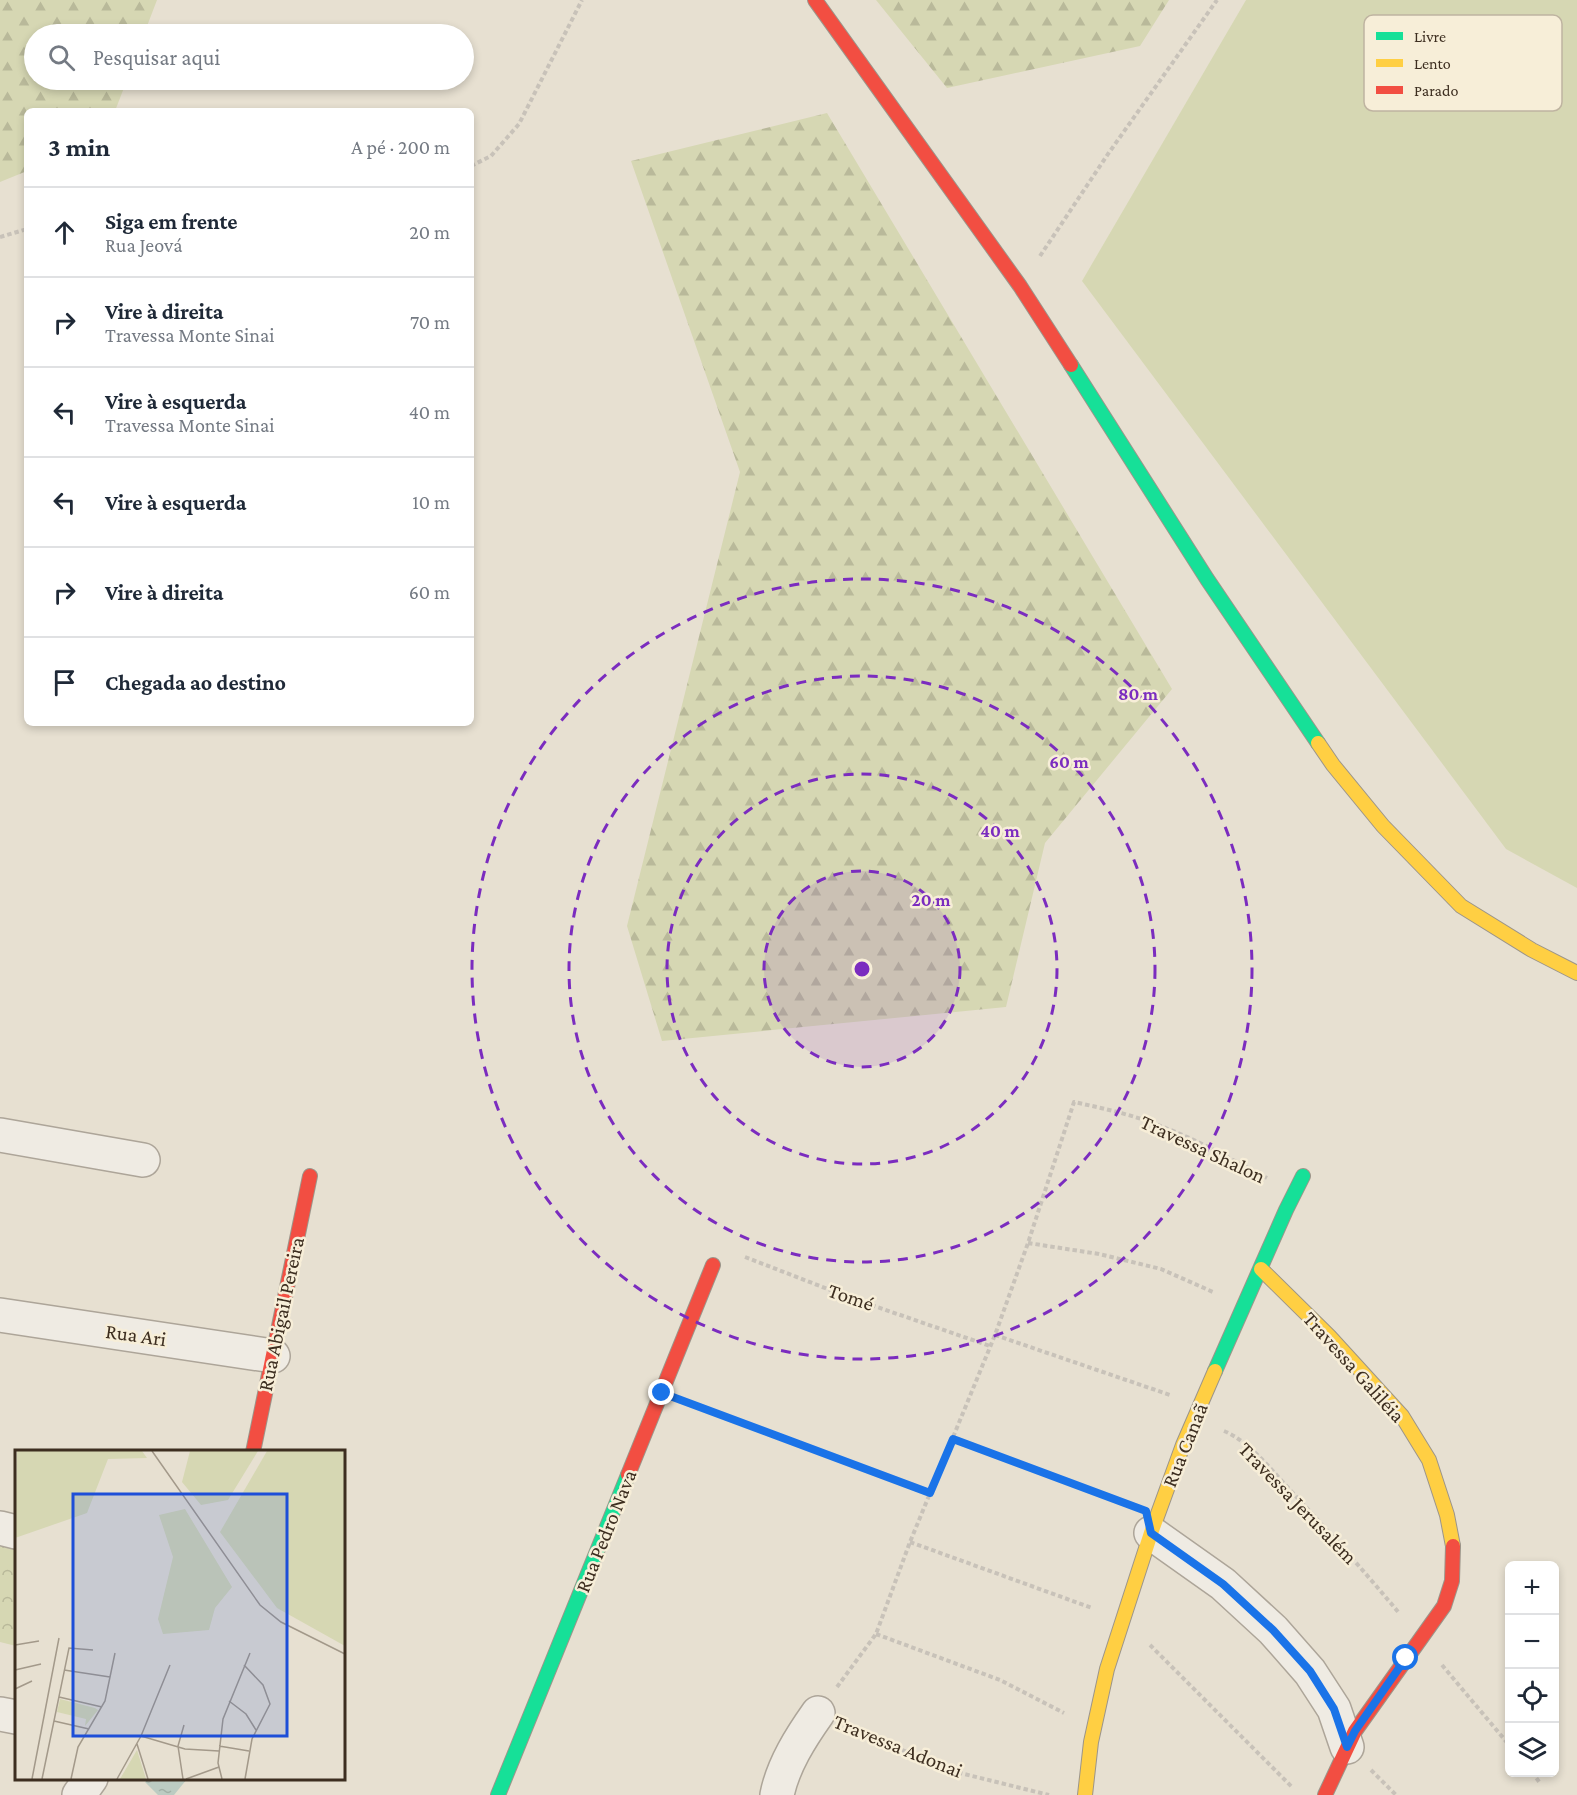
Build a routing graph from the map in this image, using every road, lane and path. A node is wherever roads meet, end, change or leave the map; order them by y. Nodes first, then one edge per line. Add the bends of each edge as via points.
1 (582, 0) edge
2 (815, 0) edge
3 (1216, 0) edge
4 (474, 164) edge
5 (24, 230) edge
6 (0, 237) edge
7 (1020, 286) junction
8 (1577, 973) edge
9 (0, 1135) edge
10 (143, 1160) dead end
11 (310, 1176) dead end
12 (1303, 1176) dead end
13 (1294, 1193) junction
14 (1028, 1243) junction
15 (713, 1265) joint
16 (1261, 1269) junction
17 (1245, 1305) junction
18 (0, 1315) edge
19 (995, 1335) junction
20 (990, 1346) junction
21 (273, 1356) junction
22 (662, 1393) junction
23 (1194, 1419) junction
24 (953, 1439) junction
25 (253, 1450) edge
26 (930, 1493) junction
27 (0, 1528) edge
28 (15, 1532) edge
29 (1151, 1533) junction
30 (876, 1634) junction
31 (1420, 1640) junction
32 (818, 1713) junction
33 (0, 1714) edge
34 (15, 1718) edge
35 (1095, 1728) junction
36 (1505, 1741) edge
37 (1347, 1747) junction
38 (1535, 1777) edge
39 (90, 1780) edge
40 (1540, 1783) dead end
41 (506, 1793) edge
42 (79, 1795) edge
43 (777, 1795) edge
44 (1049, 1795) edge
45 (1085, 1795) edge
46 (1325, 1795) edge

1 - 4 path via 519,124 491,156
2 - 7 street
3 - 7 path
5 - 6 path
7 - 8 street via 1207,579 1333,765 1383,826 1461,906
9 - 10 street
11 - 21 street, Rua Abigail Pereira
12 - 13 street, Rua Canaã
13 - 14 path, Travessa Shalon via 1167,1128 1074,1102
13 - 16 street, Rua Canaã
14 - 17 path via 1100,1254 1161,1269
14 - 19 path
15 - 20 path, Tomé via 742,1256
15 - 22 street, Rua Pedro Nava
16 - 17 street, Rua Canaã
16 - 31 street, Travessa Galiléia via 1402,1416 1429,1460 1447,1515 1454,1553 1452,1581 1444,1606
17 - 23 street, Rua Canaã
18 - 21 street, Rua Ari
19 - 20 path
19 - 23 path via 1187,1400
20 - 24 path
21 - 25 street, Rua Abigail Pereira
22 - 26 path
22 - 41 street, Rua Pedro Nava
23 - 29 street, Rua Canaã
23 - 31 path, Travessa Jerusalém via 1231,1434 1262,1459 1346,1550
24 - 26 path
24 - 29 path via 1146,1511
26 - 30 path
27 - 28 street
29 - 35 street, Rua Canaã via 1107,1669
29 - 37 street via 1223,1584 1273,1630 1310,1671 1334,1709
30 - 32 path
30 - 35 path via 1000,1680
31 - 36 path, Travessa Jerusalém
31 - 37 street, Travessa Galiléia
32 - 43 street via 794,1751
32 - 44 path, Travessa Adonai via 952,1771
33 - 34 street
35 - 45 street, Rua Canaã
37 - 46 street, Travessa Galiléia
38 - 40 path
39 - 42 street

